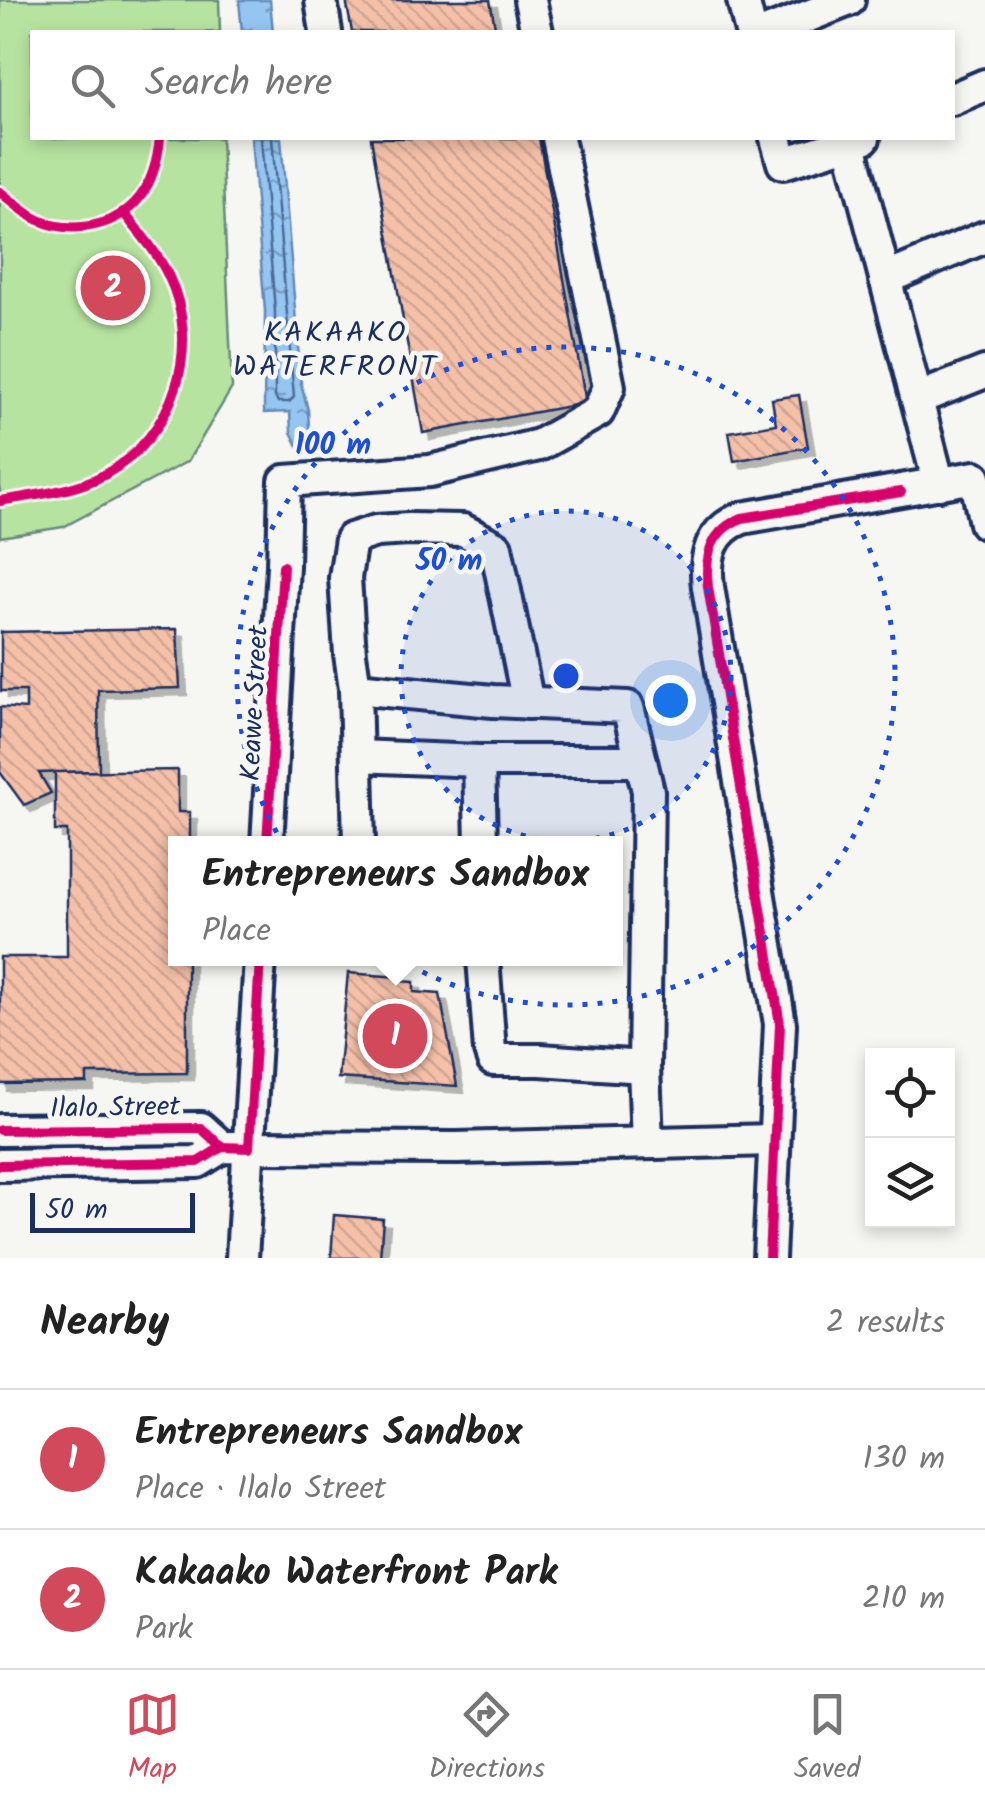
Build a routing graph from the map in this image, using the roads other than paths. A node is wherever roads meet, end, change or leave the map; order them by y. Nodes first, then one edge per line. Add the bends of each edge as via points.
1 (321, 0) edge
2 (530, 0) edge
3 (742, 0) edge
4 (849, 0) edge
5 (326, 30) edge
6 (537, 30) edge
7 (750, 30) edge
8 (773, 30) edge
9 (985, 85) edge
10 (955, 98) edge
11 (558, 140) edge
12 (776, 140) edge
13 (857, 141) edge
14 (985, 237) edge
15 (885, 279) junction
16 (985, 372) edge
17 (916, 399) junction
18 (938, 484) junction
19 (985, 522) edge
20 (355, 688) junction
21 (528, 703) junction
22 (357, 756) junction
23 (479, 761) junction
24 (641, 761) junction
25 (267, 836) edge
26 (359, 836) edge
27 (481, 836) edge
28 (259, 966) edge
29 (483, 966) edge
30 (644, 1067) junction
31 (0, 1130) edge
32 (773, 1140) junction
33 (648, 1143) junction
34 (236, 1148) junction
35 (0, 1164) edge
36 (242, 1258) edge
37 (769, 1258) edge

1 - 5 street
2 - 6 street
3 - 7 street
4 - 8 street
9 - 10 street
11 - 25 street, Keawe Street via 609,388 598,412 540,445 430,471 285,481
12 - 13 street via 782,163
13 - 15 street
14 - 15 street
15 - 17 street
16 - 17 street
17 - 18 street
18 - 19 street via 976,477
18 - 32 street via 742,518 724,530 706,560 780,1024
20 - 21 street
20 - 21 street via 344,578 351,539 376,531 464,530 496,546
20 - 22 street
21 - 24 street via 628,707
22 - 23 street
22 - 26 street
23 - 24 street
23 - 27 street
24 - 30 street via 648,791
28 - 34 street
29 - 30 street via 493,1060
30 - 33 street
31 - 34 street, Ilalo Street via 201,1128
32 - 33 street, Ilalo Street
32 - 37 street
33 - 34 street, Ilalo Street
34 - 35 street, Ilalo Street via 198,1162
34 - 36 street

